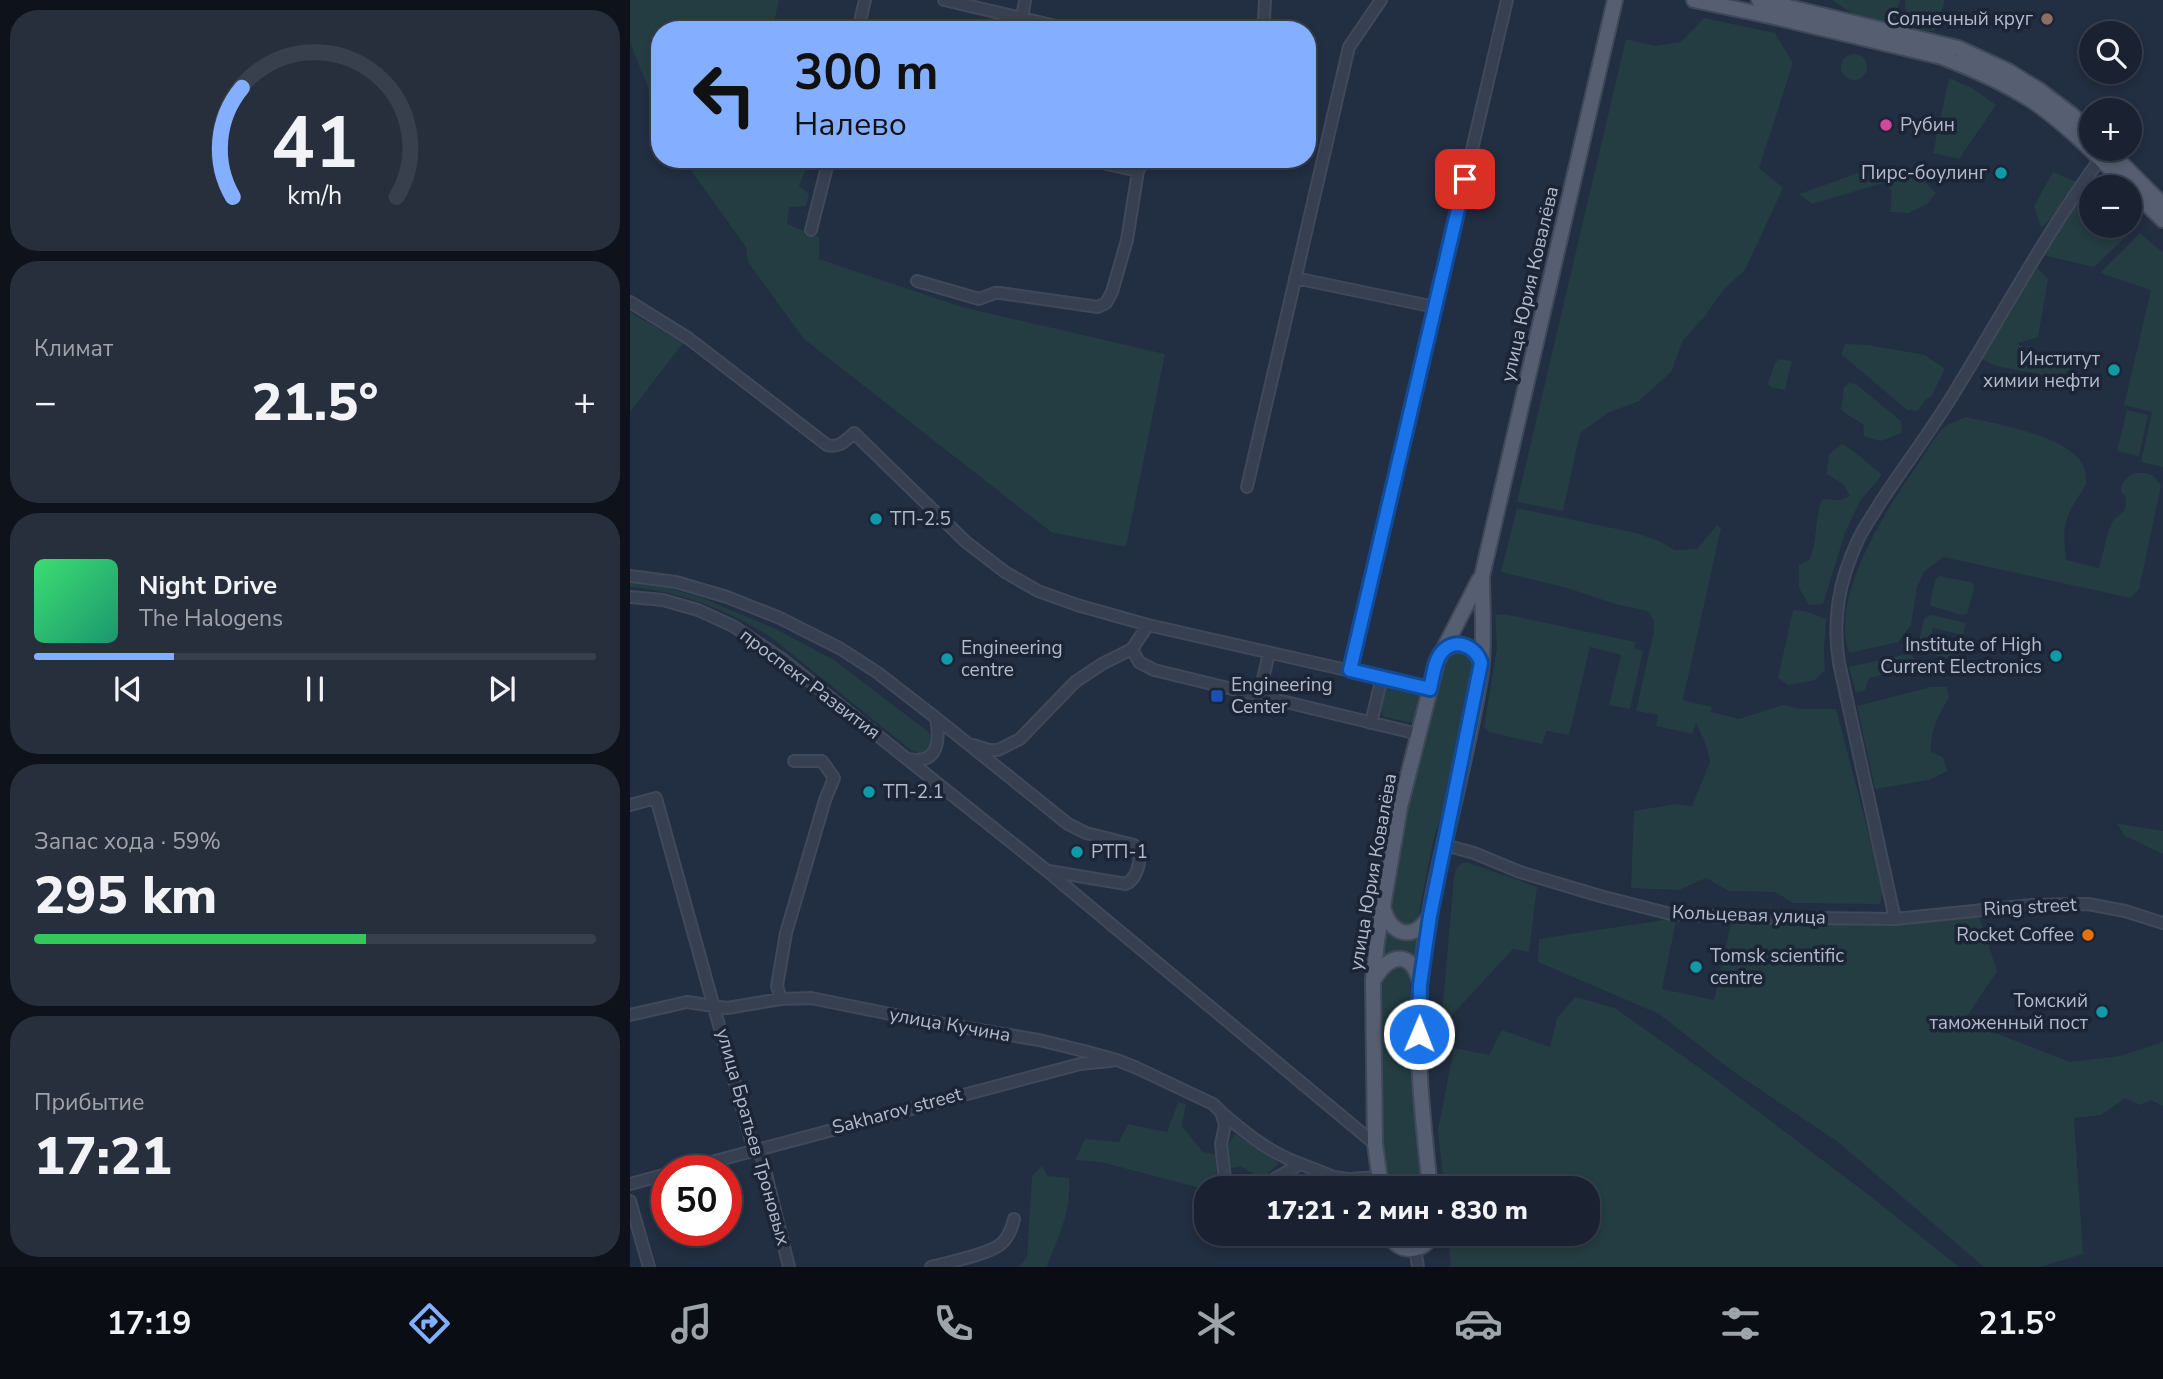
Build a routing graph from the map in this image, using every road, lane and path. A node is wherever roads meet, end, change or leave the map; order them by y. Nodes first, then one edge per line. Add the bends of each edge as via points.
1 (865, 0) edge
2 (944, 0) edge
3 (1025, 0) edge
4 (1265, 0) edge
5 (1381, 0) edge
6 (1507, 0) edge
7 (1615, 0) edge
8 (1694, 0) edge
9 (1759, 0) edge
10 (1781, 11) junction
11 (1022, 18) junction
12 (860, 21) edge
13 (1035, 21) edge
14 (1264, 21) edge
15 (1944, 50) junction
16 (2079, 122) edge
17 (2079, 136) edge
18 (2099, 161) edge
19 (2110, 161) edge
20 (2111, 161) edge
21 (826, 168) edge
22 (1125, 168) edge
23 (1140, 168) edge
24 (1138, 171) junction
25 (2121, 175) edge
26 (2142, 196) edge
27 (2161, 211) edge
28 (811, 230) dead end
29 (1295, 278) junction
30 (916, 281) dead end
31 (630, 302) edge
32 (1435, 307) junction
33 (1247, 487) dead end
34 (630, 576) edge
35 (1482, 576) junction
36 (630, 597) edge
37 (1148, 625) junction
38 (1132, 649) junction
39 (1269, 653) junction
40 (1440, 654) junction
41 (1481, 669) junction
42 (1350, 670) junction
43 (1382, 677) junction
44 (1430, 689) junction
45 (1259, 696) junction
46 (936, 718) junction
47 (1371, 723) junction
48 (1418, 734) junction
49 (964, 741) junction
50 (906, 758) junction
51 (794, 761) dead end
52 (630, 805) edge
53 (1445, 845) junction
54 (1046, 870) junction
55 (1383, 907) junction
56 (1430, 916) junction
57 (1895, 919) junction
58 (2163, 923) edge
59 (1373, 981) junction
60 (1420, 985) junction
61 (781, 999) junction
62 (716, 1007) junction
63 (630, 1015) edge
64 (1084, 1051) junction
65 (1117, 1060) junction
66 (1080, 1064) junction
67 (1220, 1112) junction
68 (1376, 1144) junction
69 (757, 1149) junction
70 (735, 1155) edge
71 (1301, 1164) junction
72 (1225, 1176) edge
73 (1279, 1176) edge
74 (1331, 1176) edge
75 (1379, 1176) edge
76 (1429, 1176) edge
77 (651, 1178) edge
78 (630, 1184) edge
79 (630, 1201) edge
80 (1014, 1219) dead end
81 (1399, 1246) edge
82 (1424, 1246) edge
83 (1415, 1249) junction
84 (649, 1267) edge
85 (789, 1267) edge
86 (931, 1267) edge
87 (1418, 1267) edge

1 - 12 street
2 - 11 street
3 - 11 street
4 - 14 street
5 - 29 street via 1349,47
6 - 32 street
7 - 35 main road, улица Юрия Ковалёва
8 - 10 main road
9 - 10 main road
10 - 15 main road
11 - 13 street
15 - 16 main road via 2008,71
15 - 17 main road via 2032,101
18 - 57 street via 1858,538 1844,575 1836,606 1835,639
19 - 25 main road
20 - 27 main road
21 - 28 street
22 - 24 street
23 - 24 street
24 - 30 street via 1127,240 1112,292 1098,307 1000,293 979,299
26 - 27 main road
29 - 32 street
29 - 33 street
31 - 37 street via 688,338 827,445 842,444 855,433 966,542 1005,572 1038,591
32 - 42 street
34 - 46 street, проспект Развития via 676,582 780,618 841,649
35 - 40 main road, улица Юрия Ковалёва
35 - 41 main road, улица Юрия Ковалёва
36 - 50 street, проспект Развития via 663,600 733,626 810,680
37 - 38 street
37 - 39 street
38 - 45 street via 1139,662 1154,670
38 - 49 street via 1075,682 1010,746 989,750
39 - 42 street
39 - 45 street
40 - 41 main road via 1457,644 1470,647 1479,656
40 - 44 main road, улица Юрия Ковалёва
41 - 53 main road, улица Юрия Ковалёва
42 - 43 street
43 - 44 street
43 - 47 street
44 - 48 main road, улица Юрия Ковалёва
45 - 47 street
46 - 49 street, проспект Развития
46 - 50 street via 939,738 935,751 917,760
47 - 48 street
48 - 55 main road, улица Юрия Ковалёва
49 - 54 street, проспект Развития via 1068,824 1134,845 1140,852 1135,876 1126,884
50 - 54 street, проспект Развития
51 - 61 street via 822,761 834,778 786,933 777,986
52 - 62 street, улица Братьев Троновых via 656,798
53 - 56 main road, улица Юрия Ковалёва
53 - 57 street, Кольцевая улица via 1588,893 1671,914
54 - 68 street, проспект Развития
55 - 56 main road via 1391,925 1402,932 1420,929
55 - 59 main road, улица Юрия Ковалёва
56 - 60 main road, улица Юрия Ковалёва
57 - 58 street, Ring street via 2088,904
59 - 60 main road via 1386,963 1400,959 1414,968
59 - 68 main road, улица Юрия Ковалёва
60 - 76 main road, улица Юрия Ковалёва via 1422,1106
61 - 62 street, улица Кучина
61 - 64 street, улица Кучина via 811,998
62 - 63 street, улица Кучина via 687,1002
62 - 69 street, улица Братьев Троновых via 751,1141
64 - 65 street, улица Кучина
64 - 66 street via 1087,1058
65 - 66 street, Sakharov street
65 - 67 street, улица Кучина via 1213,1104
66 - 69 street, Sakharov street
67 - 71 street, улица Кучина via 1254,1140
67 - 72 street via 1225,1125
68 - 75 main road, улица Юрия Ковалёва
69 - 70 street, Sakharov street
69 - 85 street, улица Братьев Троновых
71 - 73 street
71 - 74 street, улица Кучина
77 - 78 street
79 - 84 street
80 - 86 street via 1002,1243
81 - 83 main road
82 - 83 main road
83 - 87 street

